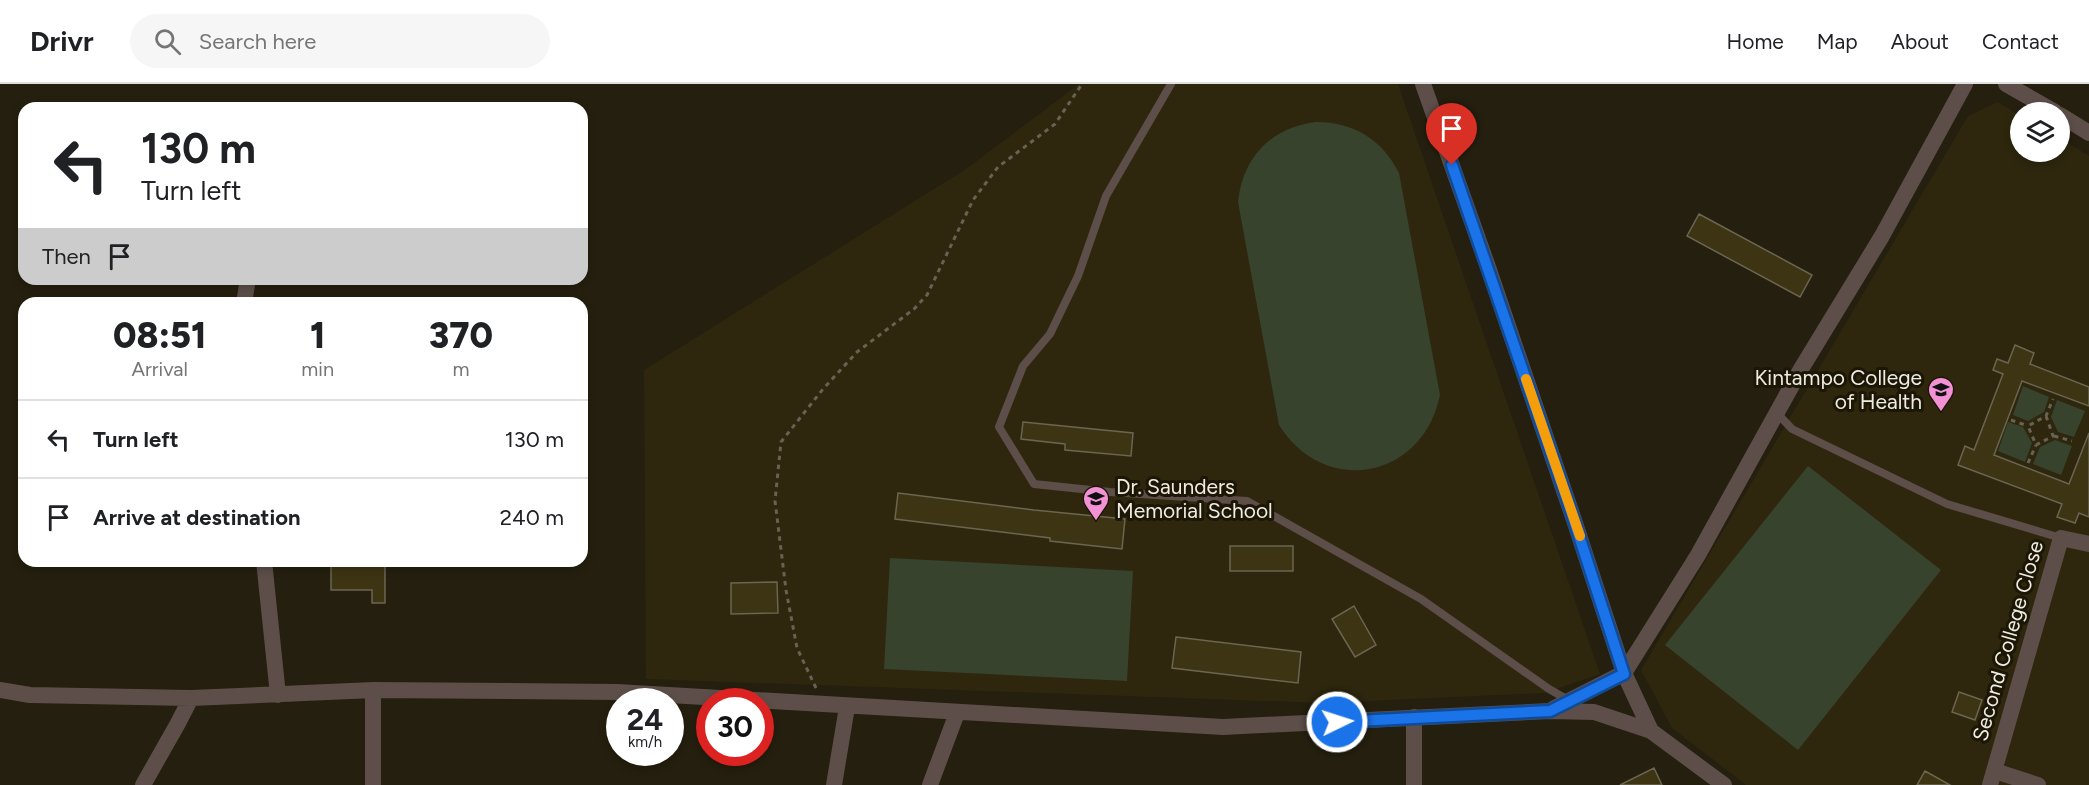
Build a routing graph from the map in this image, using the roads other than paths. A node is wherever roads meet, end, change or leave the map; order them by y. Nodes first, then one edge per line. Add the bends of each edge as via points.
1 (1171, 84) edge
2 (1423, 84) edge
3 (1965, 84) edge
4 (2006, 84) edge
5 (2038, 102) edge
6 (2070, 121) edge
7 (2089, 133) edge
8 (1777, 413) junction
9 (2061, 538) junction
10 (2089, 544) edge
11 (265, 567) edge
12 (1624, 674) junction
13 (0, 690) edge
14 (373, 690) junction
15 (278, 695) junction
16 (190, 698) junction
17 (1570, 701) junction
18 (847, 707) junction
19 (1550, 711) junction
20 (957, 713) junction
21 (1414, 717) junction
22 (1651, 731) junction
23 (1992, 778) edge
24 (143, 785) edge
25 (373, 785) edge
26 (834, 785) edge
27 (930, 785) edge
28 (1414, 785) edge
29 (1724, 785) edge
30 (2038, 785) edge

1 - 17 lane via 1106,196 1078,276 1050,334 1023,366 999,427 1034,484 1247,501 1421,599
2 - 12 street
3 - 8 street via 1882,236
4 - 5 street
6 - 7 street
8 - 9 lane via 1792,429 1947,504
8 - 12 street via 1698,555
9 - 10 street, Second College Close
9 - 23 street, Second College Close
11 - 15 street
12 - 17 street
12 - 22 street
13 - 16 street via 30,695
14 - 15 street
14 - 18 street via 617,692
14 - 25 street
15 - 16 street
16 - 24 street
17 - 19 street
18 - 20 street
18 - 26 street
19 - 21 street
19 - 22 street via 1594,712
20 - 21 street via 1223,727
20 - 27 street
21 - 28 street
22 - 29 street
23 - 30 street

